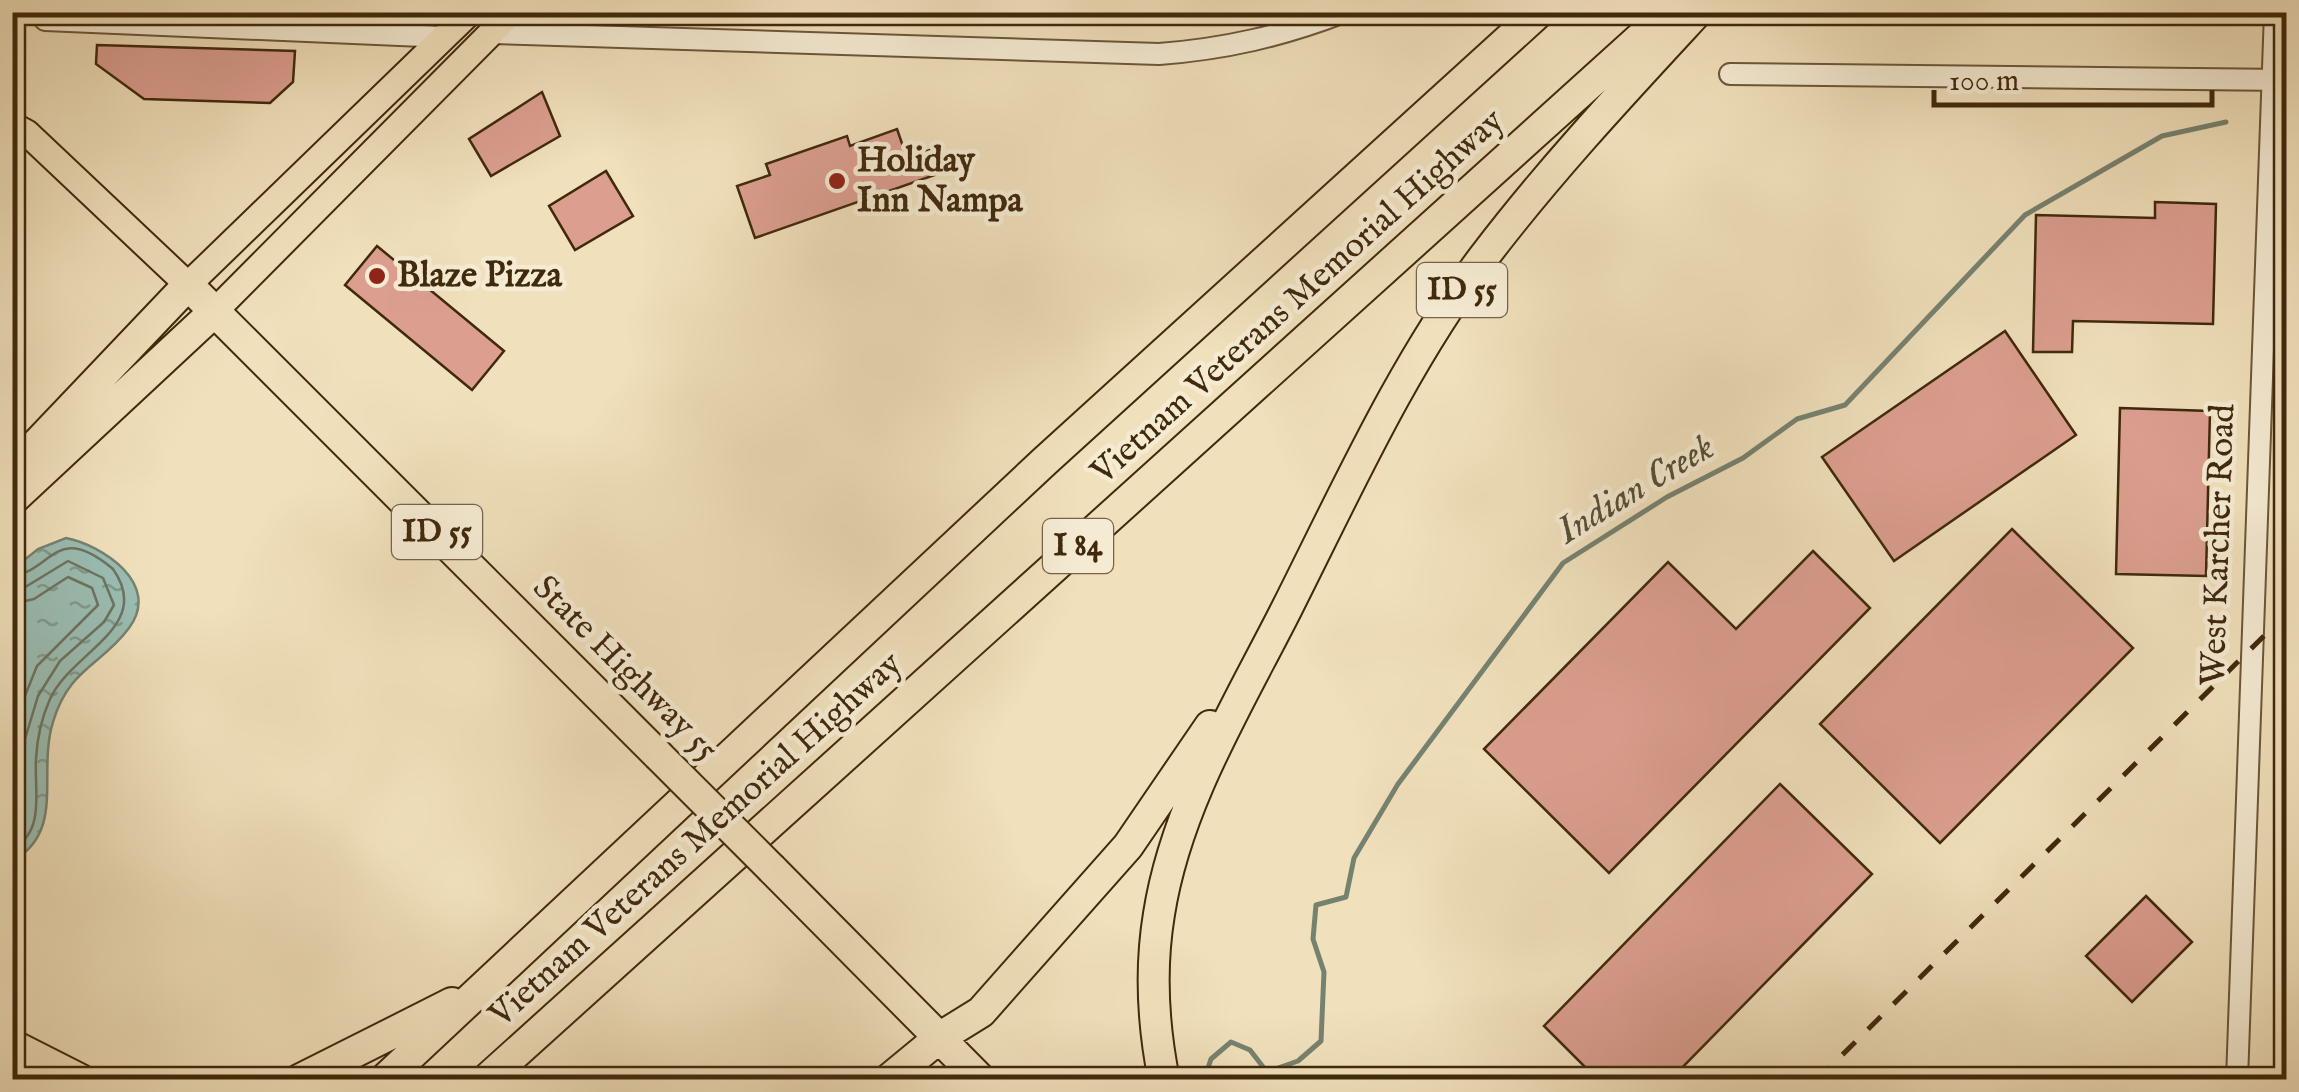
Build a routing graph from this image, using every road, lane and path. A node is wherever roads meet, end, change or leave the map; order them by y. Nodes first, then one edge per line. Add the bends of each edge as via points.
1 (470, 12) edge
2 (512, 12) edge
3 (1344, 12) edge
4 (1538, 12) edge
5 (1670, 12) edge
6 (1697, 12) edge
7 (2275, 12) edge
8 (45, 20) dead end
9 (493, 23) edge
10 (446, 37) junction
11 (1730, 74) dead end
12 (2279, 80) edge
13 (12, 126) edge
14 (188, 285) junction
15 (215, 311) junction
16 (1387, 409) junction
17 (12, 470) edge
18 (12, 500) edge
19 (494, 980) junction
20 (939, 1038) junction
21 (12, 1045) edge
22 (81, 1080) edge
23 (299, 1080) edge
24 (384, 1080) edge
25 (486, 1080) edge
26 (888, 1080) edge
27 (981, 1080) edge
28 (1164, 1080) edge
29 (2236, 1080) edge

1 - 10 main road
2 - 9 main road
3 - 9 street via 1280,37 1159,54
4 - 19 highway, Vietnam Veterans Memorial Highway / I 84 via 1045,461
5 - 25 highway, Vietnam Veterans Memorial Highway / I 84
6 - 16 highway, ID 55 via 1595,122 1482,260
7 - 12 street, West Karcher Road
8 - 10 street
9 - 15 main road
10 - 14 main road
11 - 12 street
12 - 29 street, West Karcher Road
13 - 14 main road
14 - 15 highway, State Highway 55
14 - 17 highway
15 - 18 highway
15 - 20 highway, State Highway 55 / ID 55, bridge
16 - 20 highway via 1205,734 1128,846 982,1012
16 - 28 highway, ID 55 via 1181,826 1159,913 1152,989
19 - 23 highway
19 - 24 highway, I 84
20 - 26 highway
20 - 27 highway, State Highway 55 / ID 55
21 - 22 highway

